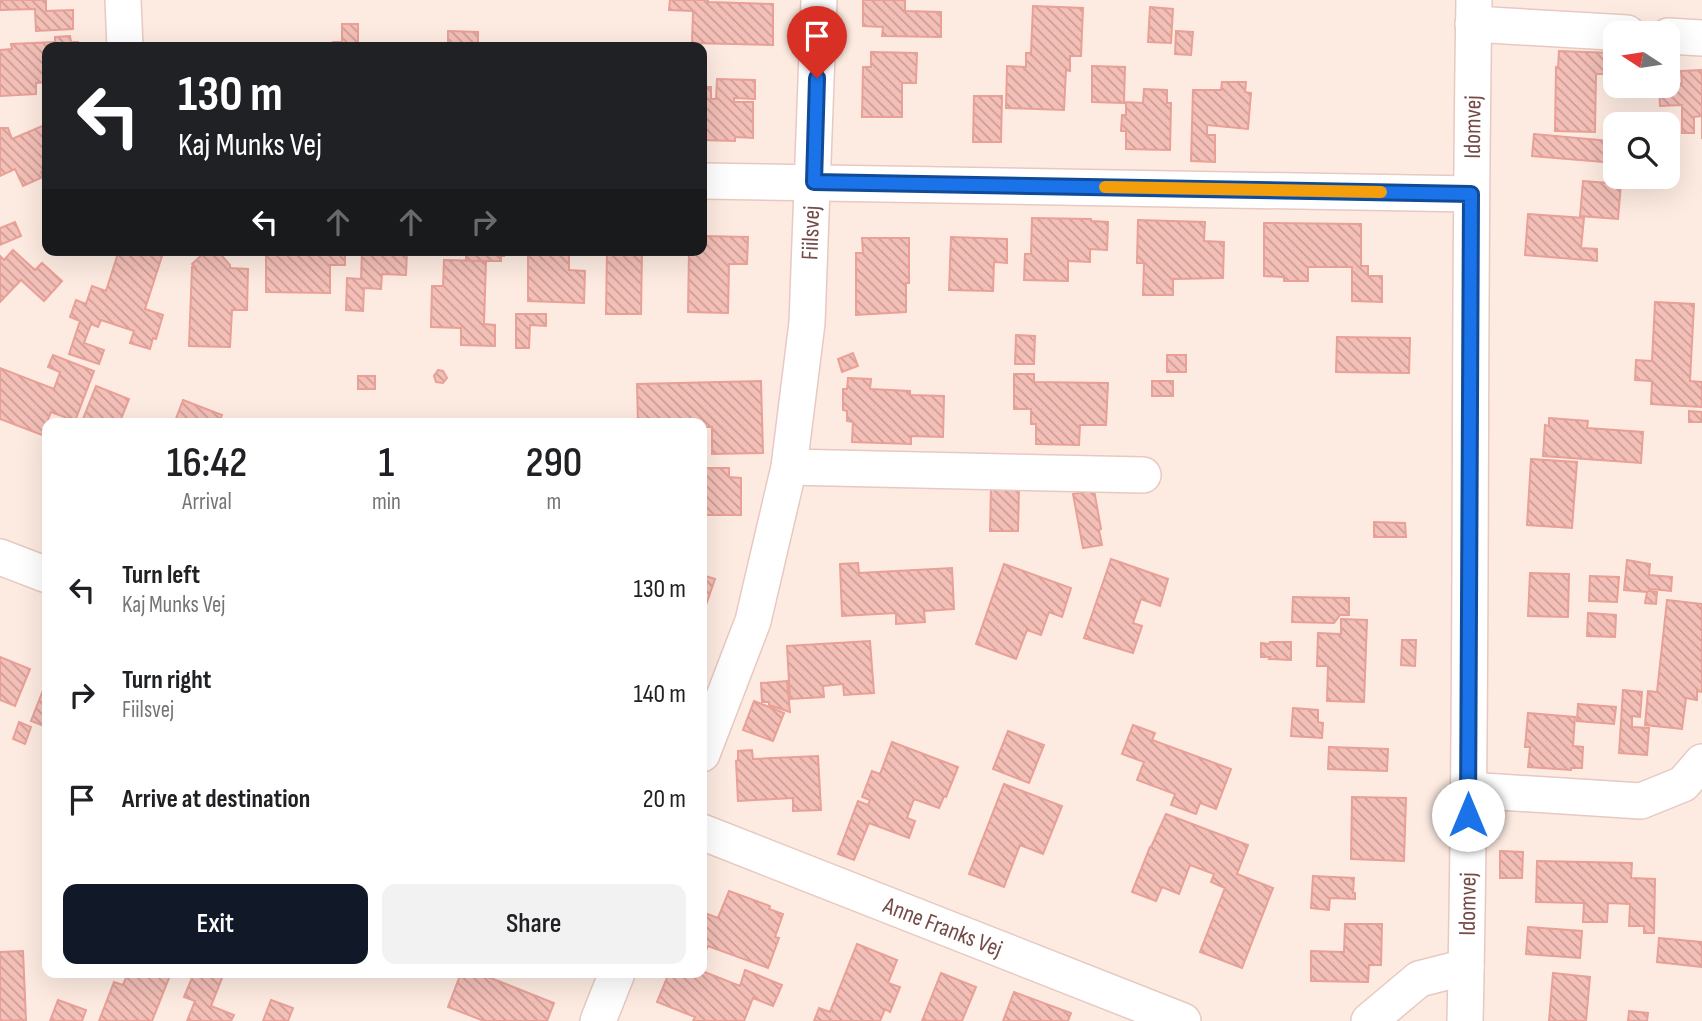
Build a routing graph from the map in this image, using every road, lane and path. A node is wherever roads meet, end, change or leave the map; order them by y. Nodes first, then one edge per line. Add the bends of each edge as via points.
1 (123, 0) edge
2 (819, 0) edge
3 (1474, 12) edge
4 (1603, 30) edge
5 (1680, 37) edge
6 (1702, 38) edge
7 (125, 42) edge
8 (707, 181) edge
9 (814, 182) junction
10 (1471, 194) junction
11 (789, 467) junction
12 (1143, 475) dead end
13 (0, 557) edge
14 (42, 573) edge
15 (707, 741) edge
16 (1702, 762) edge
17 (1468, 790) junction
18 (707, 834) edge
19 (1466, 967) junction
20 (615, 978) edge
21 (598, 1021) edge
22 (1183, 1021) edge
23 (1369, 1021) edge
24 (1465, 1021) edge

1 - 7 street
2 - 9 street, Fiilsvej
3 - 4 street
3 - 10 street, Idomvej
5 - 6 street
8 - 9 street
9 - 10 street
9 - 11 street, Fiilsvej via 807,323
10 - 17 street, Idomvej
11 - 12 street
11 - 15 street, Fiilsvej via 752,621
13 - 14 street
16 - 17 street via 1683,784 1641,801
17 - 19 street, Idomvej
18 - 22 street, Anne Franks Vej
19 - 23 street, Idomvej via 1419,979
19 - 24 street, Idomvej
20 - 21 street

